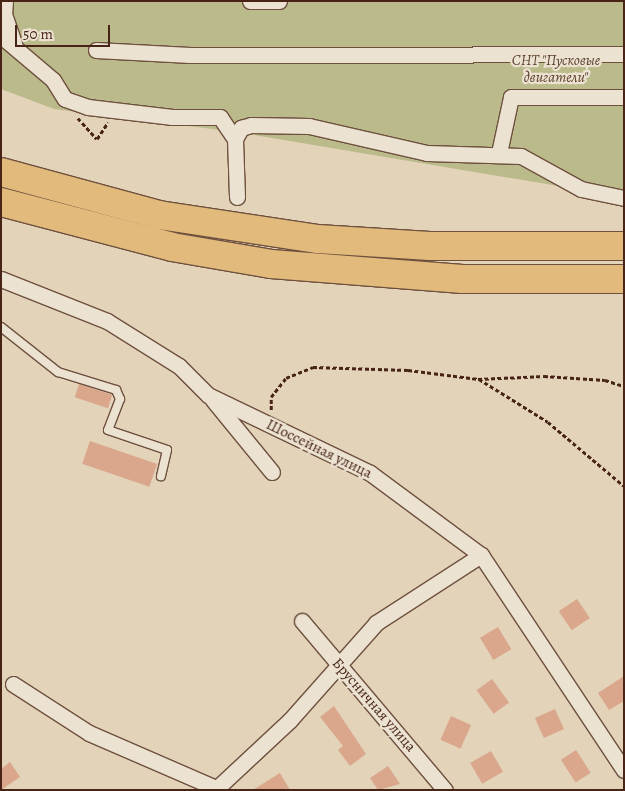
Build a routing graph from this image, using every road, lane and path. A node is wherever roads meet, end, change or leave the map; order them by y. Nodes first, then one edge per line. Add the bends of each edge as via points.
1 (5, 1) edge
2 (250, 1) edge
3 (279, 1) edge
4 (7, 39) edge
5 (96, 50) dead end
6 (624, 54) edge
7 (624, 97) edge
8 (235, 139) junction
9 (499, 153) junction
10 (1, 172) edge
11 (237, 197) dead end
12 (624, 198) edge
13 (1, 202) edge
14 (624, 246) edge
15 (1, 278) edge
16 (624, 279) edge
17 (1, 328) edge
18 (478, 378) junction
19 (624, 386) edge
20 (208, 395) junction
21 (271, 425) junction
22 (272, 472) dead end
23 (160, 476) dead end
24 (624, 486) edge
25 (481, 556) junction
26 (302, 621) dead end
27 (342, 667) junction
28 (13, 684) dead end
29 (624, 770) edge
30 (214, 788) edge
31 (445, 790) edge

1 - 4 street
2 - 3 street
4 - 8 street via 53,80 65,99 97,108 172,117 220,117
5 - 6 street via 190,55
7 - 9 street via 511,97
8 - 9 street via 241,128 251,125 309,126 427,153
8 - 11 street
9 - 12 street via 521,156 581,189
10 - 14 highway via 159,215 318,239 430,246
13 - 16 highway via 172,247 271,264 462,279
15 - 20 street, Шоссейная улица via 107,322 179,366
17 - 23 lane via 58,372 116,390 120,399 108,430 166,450
18 - 19 path via 544,376 605,380
18 - 21 path via 408,370 312,367 286,378 271,397
18 - 24 path via 548,422
20 - 21 street, Шоссейная улица
20 - 22 street
21 - 25 street, Шоссейная улица via 370,473
25 - 27 street via 376,623
25 - 29 street, Шоссейная улица
26 - 27 street, Брусничная улица
27 - 30 street via 290,720
27 - 31 street, Брусничная улица
28 - 30 street via 89,733

